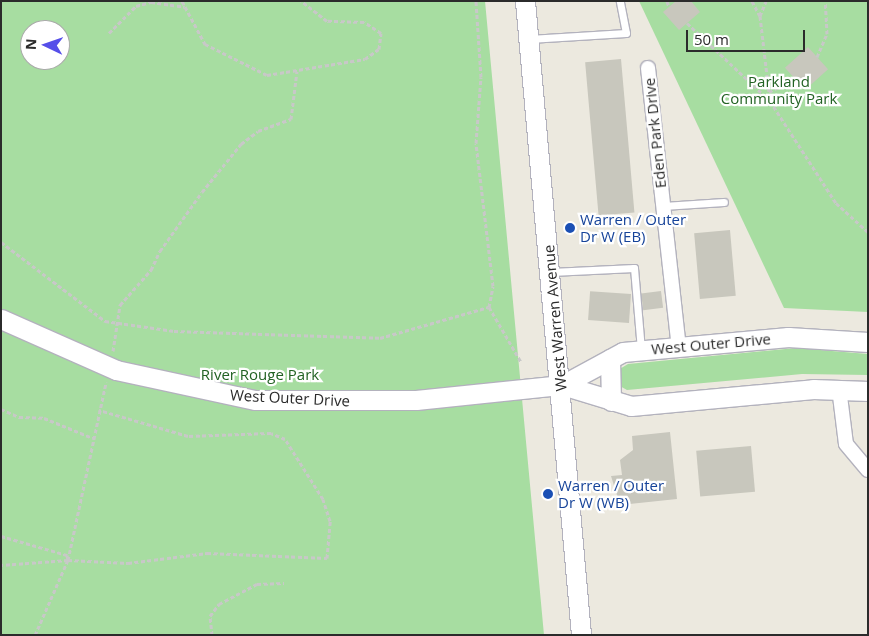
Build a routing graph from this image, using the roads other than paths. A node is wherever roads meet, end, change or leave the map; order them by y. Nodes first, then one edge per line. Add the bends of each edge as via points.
1 (525, 1) edge
2 (620, 1) edge
3 (528, 39) junction
4 (648, 68) dead end
5 (724, 202) dead end
6 (662, 206) junction
7 (551, 272) junction
8 (1, 319) edge
9 (868, 342) edge
10 (679, 347) junction
11 (641, 350) junction
12 (610, 359) junction
13 (562, 386) junction
14 (839, 388) junction
15 (868, 391) edge
16 (611, 400) junction
17 (863, 458) edge
18 (868, 470) edge
19 (581, 635) edge

1 - 3 main road, West Warren Avenue
2 - 3 lane via 626,33
3 - 7 main road, West Warren Avenue
4 - 6 street, Eden Park Drive
5 - 6 lane
6 - 10 street, Eden Park Drive
7 - 11 lane via 634,268
7 - 13 main road, West Warren Avenue
8 - 13 main road, West Outer Drive via 110,368 166,384 255,400 416,400
9 - 10 main road, West Outer Drive via 788,338
10 - 11 main road, West Outer Drive
11 - 12 main road, West Outer Drive
12 - 13 main road, West Outer Drive
12 - 16 main road
13 - 16 main road, West Outer Drive
13 - 19 main road, West Warren Avenue
14 - 15 main road, West Outer Drive
14 - 16 main road, West Outer Drive via 631,406
14 - 17 street via 846,444
17 - 18 street

